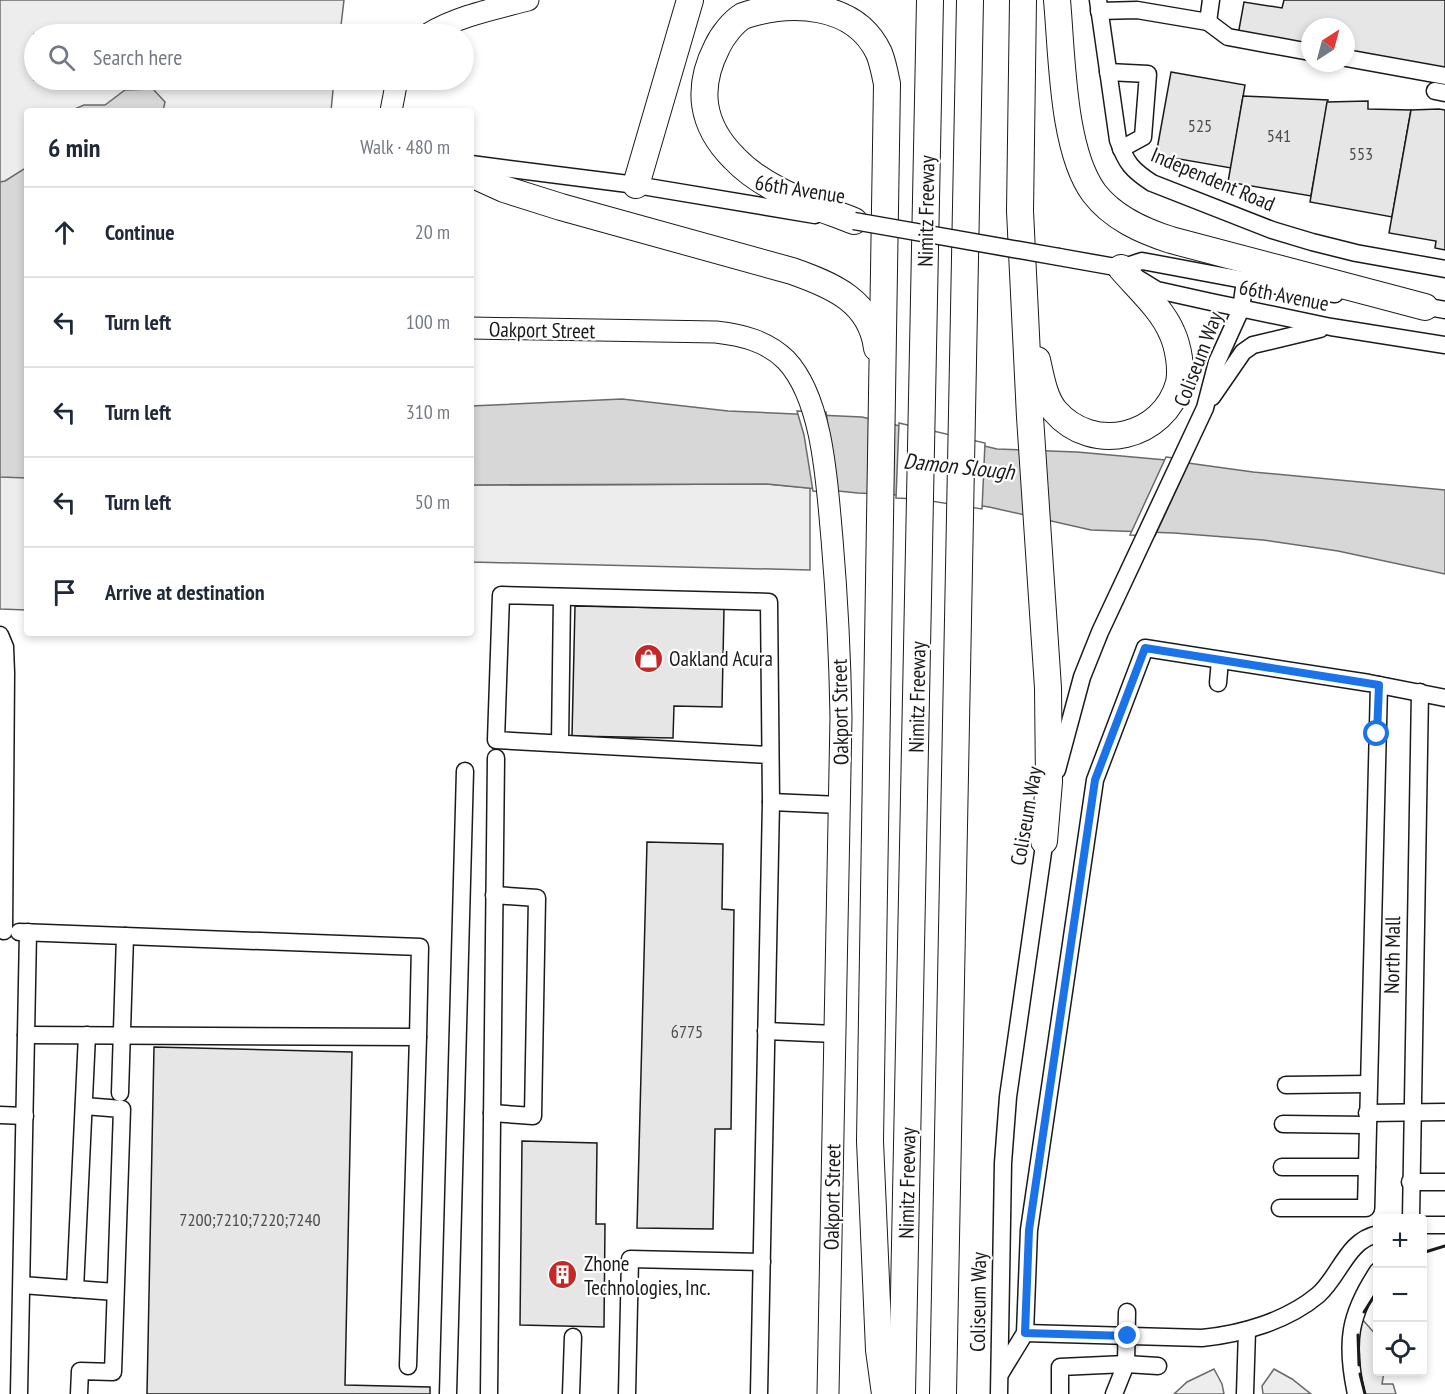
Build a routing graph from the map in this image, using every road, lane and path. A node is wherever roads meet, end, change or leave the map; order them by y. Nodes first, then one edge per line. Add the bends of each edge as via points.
1 (528, 0) edge
2 (690, 0) edge
3 (930, 0) edge
4 (970, 0) edge
5 (1023, 0) edge
6 (1056, 0) edge
7 (1211, 0) edge
8 (1098, 6) edge
9 (1208, 22) junction
10 (446, 24) edge
11 (1301, 50) edge
12 (1355, 60) edge
13 (1108, 72) junction
14 (1445, 76) edge
15 (395, 90) edge
16 (391, 108) edge
17 (1121, 149) junction
18 (474, 164) edge
19 (474, 175) edge
20 (636, 185) junction
21 (854, 221) junction
22 (1121, 268) junction
23 (1445, 268) edge
24 (1245, 280) junction
25 (1023, 303) junction
26 (1435, 308) edge
27 (1241, 309) junction
28 (1331, 327) junction
29 (474, 328) edge
30 (1445, 345) edge
31 (884, 395) junction
32 (1205, 408) junction
33 (562, 597) junction
34 (0, 635) edge
35 (1220, 660) junction
36 (1218, 683) dead end
37 (1379, 685) junction
38 (1420, 692) junction
39 (1445, 698) edge
40 (560, 744) junction
41 (770, 755) junction
42 (496, 758) dead end
43 (465, 771) dead end
44 (771, 802) junction
45 (840, 805) junction
46 (1044, 841) junction
47 (494, 895) junction
48 (2, 931) edge
49 (28, 932) junction
50 (125, 936) junction
51 (766, 1031) junction
52 (835, 1034) junction
53 (26, 1035) junction
54 (87, 1035) junction
55 (122, 1036) junction
56 (418, 1037) junction
57 (1368, 1084) junction
58 (1286, 1085) dead end
59 (120, 1093) dead end
60 (84, 1106) junction
61 (1411, 1111) junction
62 (1445, 1112) edge
63 (492, 1113) junction
64 (0, 1115) edge
65 (24, 1116) junction
66 (1367, 1119) junction
67 (1283, 1124) dead end
68 (1282, 1167) dead end
69 (1367, 1167) junction
70 (1410, 1182) junction
71 (1445, 1182) edge
72 (1280, 1208) dead end
73 (1411, 1214) edge
74 (1427, 1225) edge
75 (1445, 1225) edge
76 (1373, 1235) edge
77 (762, 1262) junction
78 (1373, 1277) edge
79 (22, 1285) junction
80 (75, 1289) junction
81 (115, 1292) junction
82 (1127, 1312) dead end
83 (1246, 1330) junction
84 (1025, 1333) junction
85 (1128, 1336) junction
86 (573, 1337) dead end
87 (1126, 1364) junction
88 (408, 1366) dead end
89 (1158, 1366) dead end
90 (999, 1374) junction
91 (19, 1394) edge
92 (79, 1394) edge
93 (448, 1394) edge
94 (489, 1394) edge
95 (571, 1394) edge
96 (627, 1394) edge
97 (759, 1394) edge
98 (828, 1394) edge
99 (885, 1394) edge
100 (902, 1394) edge
101 (943, 1394) edge
102 (999, 1394) edge
103 (1060, 1394) edge
104 (1114, 1394) edge
105 (1245, 1394) edge
106 (1356, 1394) edge

1 - 10 main road
2 - 20 highway
3 - 100 highway, Nimitz Freeway
4 - 101 highway, Nimitz Freeway
5 - 25 highway
6 - 26 highway via 1074,150 1094,194 1116,215 1143,231 1171,240
7 - 9 street
8 - 9 street
8 - 13 street, Independent Road
9 - 11 street via 1228,37
12 - 14 street
13 - 17 street, Independent Road
13 - 17 street via 1148,74 1143,137
15 - 16 main road
17 - 23 street, Independent Road via 1136,172 1152,183 1272,230 1356,253
18 - 20 street, 66th Avenue
19 - 31 highway via 561,207 825,283 848,297 865,314 875,334
20 - 21 street, 66th Avenue
21 - 22 street, 66th Avenue, bridge
21 - 31 highway via 777,191 735,160 716,136 706,114 707,66 721,38 742,16 776,2 805,1 834,9 859,25 879,53 888,84
22 - 24 street, 66th Avenue via 1142,261
22 - 25 highway via 1166,321 1179,357 1179,381 1171,402 1138,431 1116,437 1094,436 1071,426 1054,410 1044,390
22 - 27 street, 66th Avenue via 1157,290
24 - 26 street, 66th Avenue
24 - 27 street, Coliseum Way
25 - 46 highway via 1050,735
27 - 28 street, 66th Avenue
27 - 32 street, Coliseum Way via 1217,362
28 - 30 street, 66th Avenue
28 - 32 street via 1253,345 1243,352
29 - 45 main road, Oakport Street via 716,332 745,336 786,360 808,398 824,458 840,670
31 - 99 highway via 870,1141 879,1350
32 - 46 street, Coliseum Way via 1082,677 1057,767
33 - 40 street
33 - 40 street via 501,595 496,740
33 - 41 street via 769,602
34 - 48 street via 5,647 6,673
35 - 36 street
35 - 37 street
35 - 84 street via 1145,648 1095,780 1029,1230
37 - 38 street
37 - 57 street
38 - 39 street
38 - 61 street, North Mall
40 - 41 street
41 - 44 street
42 - 47 street
43 - 93 street
44 - 45 street
44 - 51 street
45 - 52 main road, Oakport Street
46 - 90 street, Coliseum Way via 1008,1097
47 - 63 street
47 - 63 street via 537,898 533,1116
48 - 49 street
49 - 50 street
49 - 53 street
50 - 55 street
50 - 56 street via 420,947
51 - 52 street
51 - 77 street
52 - 98 main road, Oakport Street
53 - 54 street
53 - 65 street
54 - 55 street
54 - 60 street
55 - 56 street
55 - 59 street
56 - 88 street
57 - 58 street
57 - 66 street
60 - 80 street
60 - 81 street via 122,1109
61 - 62 street
61 - 66 street
61 - 70 street, North Mall
63 - 94 street
64 - 65 street
65 - 79 street
66 - 67 street
66 - 69 street
68 - 69 street
69 - 72 street via 1365,1208
70 - 71 street
70 - 73 street, North Mall
74 - 75 street
76 - 83 street via 1358,1242 1318,1295 1299,1308
77 - 96 street via 630,1259
77 - 97 street
78 - 106 street via 1355,1313 1349,1342
79 - 80 street
79 - 91 street
80 - 81 street
81 - 92 street via 113,1372 80,1371
82 - 85 street
83 - 85 street via 1202,1338
83 - 105 street
84 - 85 street
84 - 90 street
85 - 87 street
86 - 95 street
87 - 89 street
87 - 103 street via 1060,1367
87 - 104 street
90 - 102 street, Coliseum Way

